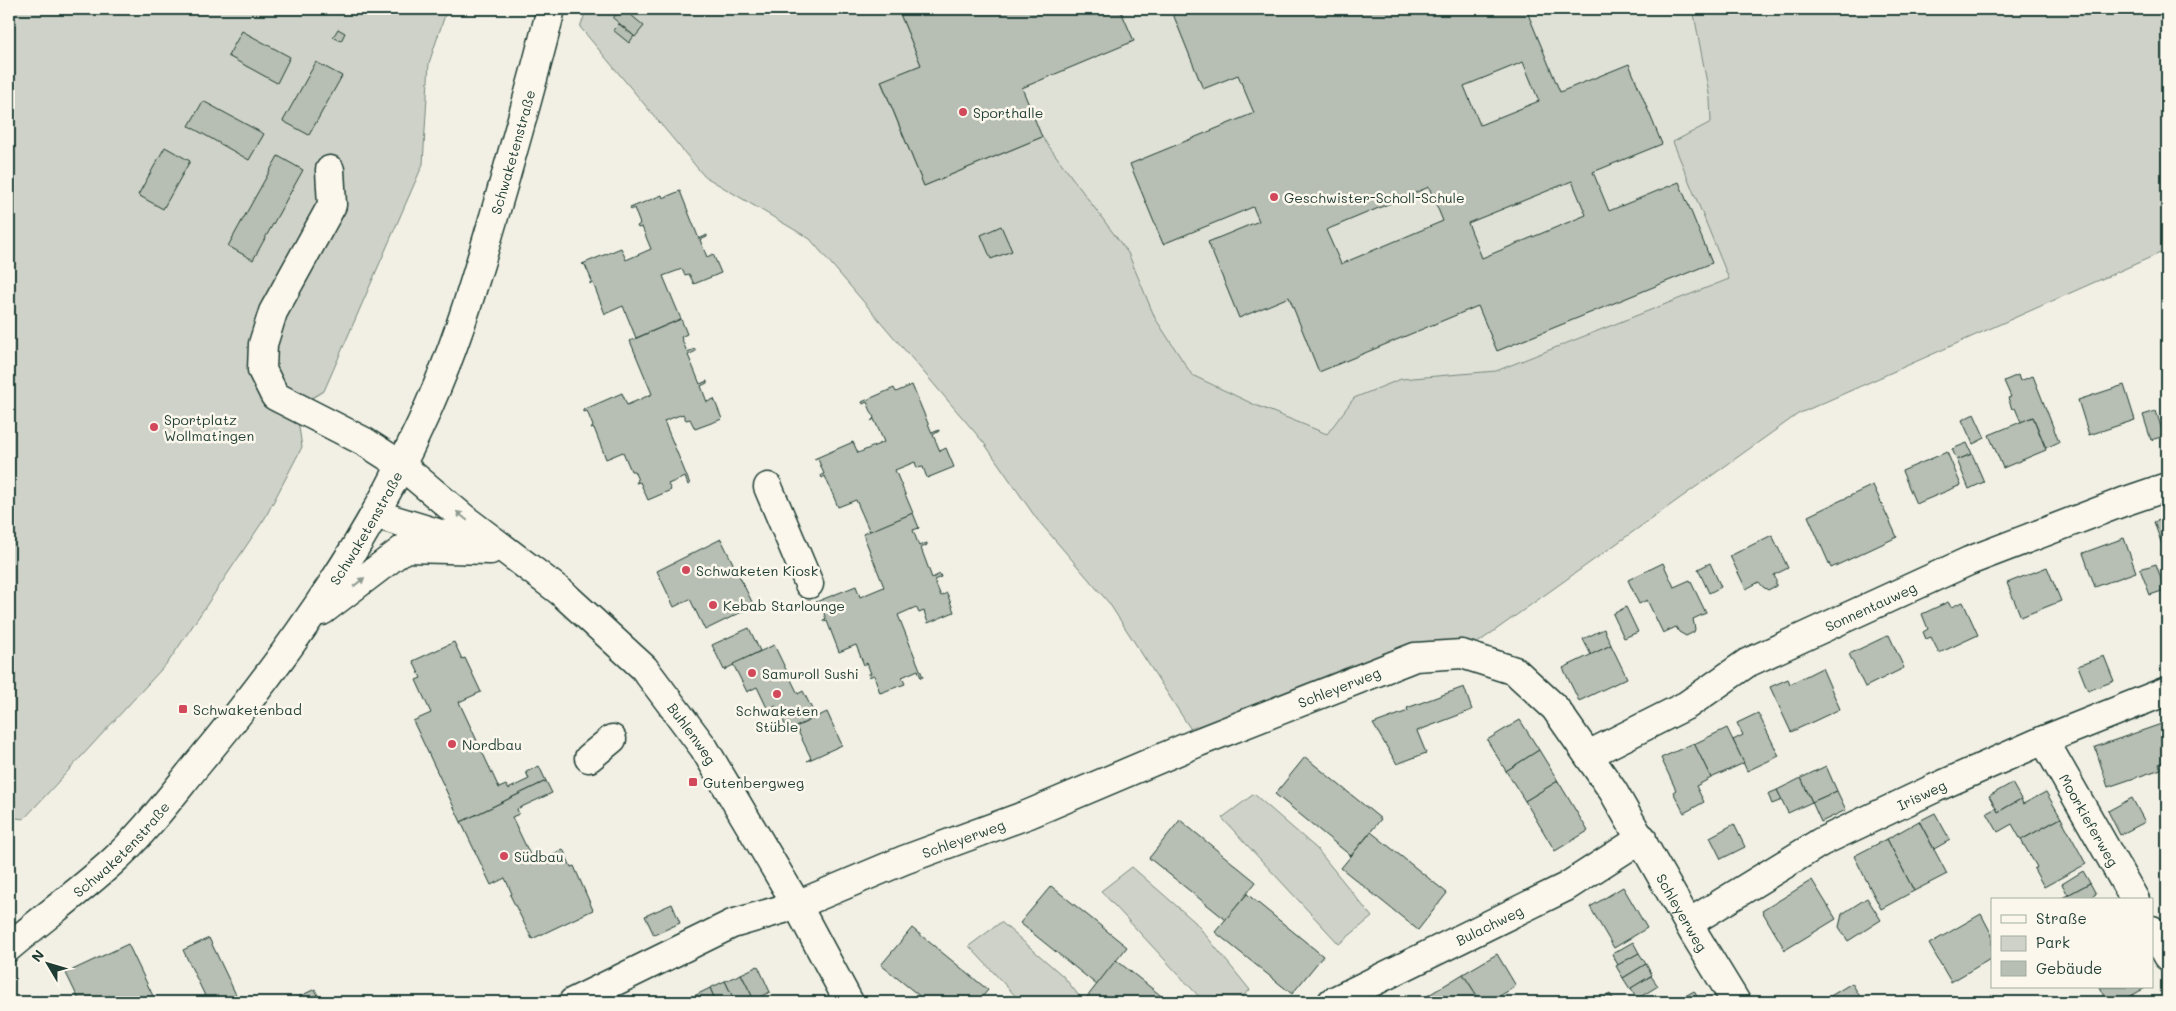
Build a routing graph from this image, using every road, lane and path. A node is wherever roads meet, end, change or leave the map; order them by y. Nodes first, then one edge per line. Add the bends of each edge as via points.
1 (551, 9) edge
2 (330, 170) dead end
3 (401, 465) junction
4 (768, 487) dead end
5 (2167, 487) edge
6 (374, 514) junction
7 (502, 553) junction
8 (809, 584) dead end
9 (307, 623) junction
10 (2167, 691) edge
11 (612, 739) dead end
12 (2044, 740) junction
13 (1588, 755) junction
14 (589, 758) dead end
15 (1642, 838) junction
16 (2134, 898) edge
17 (797, 905) junction
18 (1689, 923) junction
19 (2154, 933) edge
20 (9, 946) edge
21 (2167, 956) edge
22 (617, 993) edge
23 (573, 1002) edge
24 (849, 1002) edge
25 (1332, 1002) edge
26 (1736, 1002) edge

1 - 3 street, Schwaketenstraße via 526,108 468,304 437,388
2 - 3 street, Buhlenweg via 332,205 274,312 263,344 262,370 274,396 365,442
3 - 6 street, Schwaketenstraße
7 -> 3 street, Buhlenweg
4 - 8 street
5 - 13 street, Sonnentauweg via 1969,561 1747,663 1687,705
6 - 7 street, Buhlenweg
6 - 9 street, Schwaketenstraße
9 -> 7 street via 405,548
7 - 17 street, Buhlenweg via 537,572 644,668 704,748
9 - 20 street, Schwaketenstraße via 221,736 120,854
10 - 12 street, Irisweg
11 - 14 street
12 - 16 street, Moorkieferweg
12 - 18 street, Irisweg via 1821,842
13 - 15 street, Schleyerweg
13 - 17 street, Schleyerweg via 1555,708 1515,671 1462,654 1415,657
15 - 18 street, Schleyerweg
15 - 25 street, Bulachweg via 1566,887
17 - 22 street via 732,924
17 - 24 street, Buhlenweg
18 - 26 street, Schleyerweg
19 - 21 street
22 - 23 street

